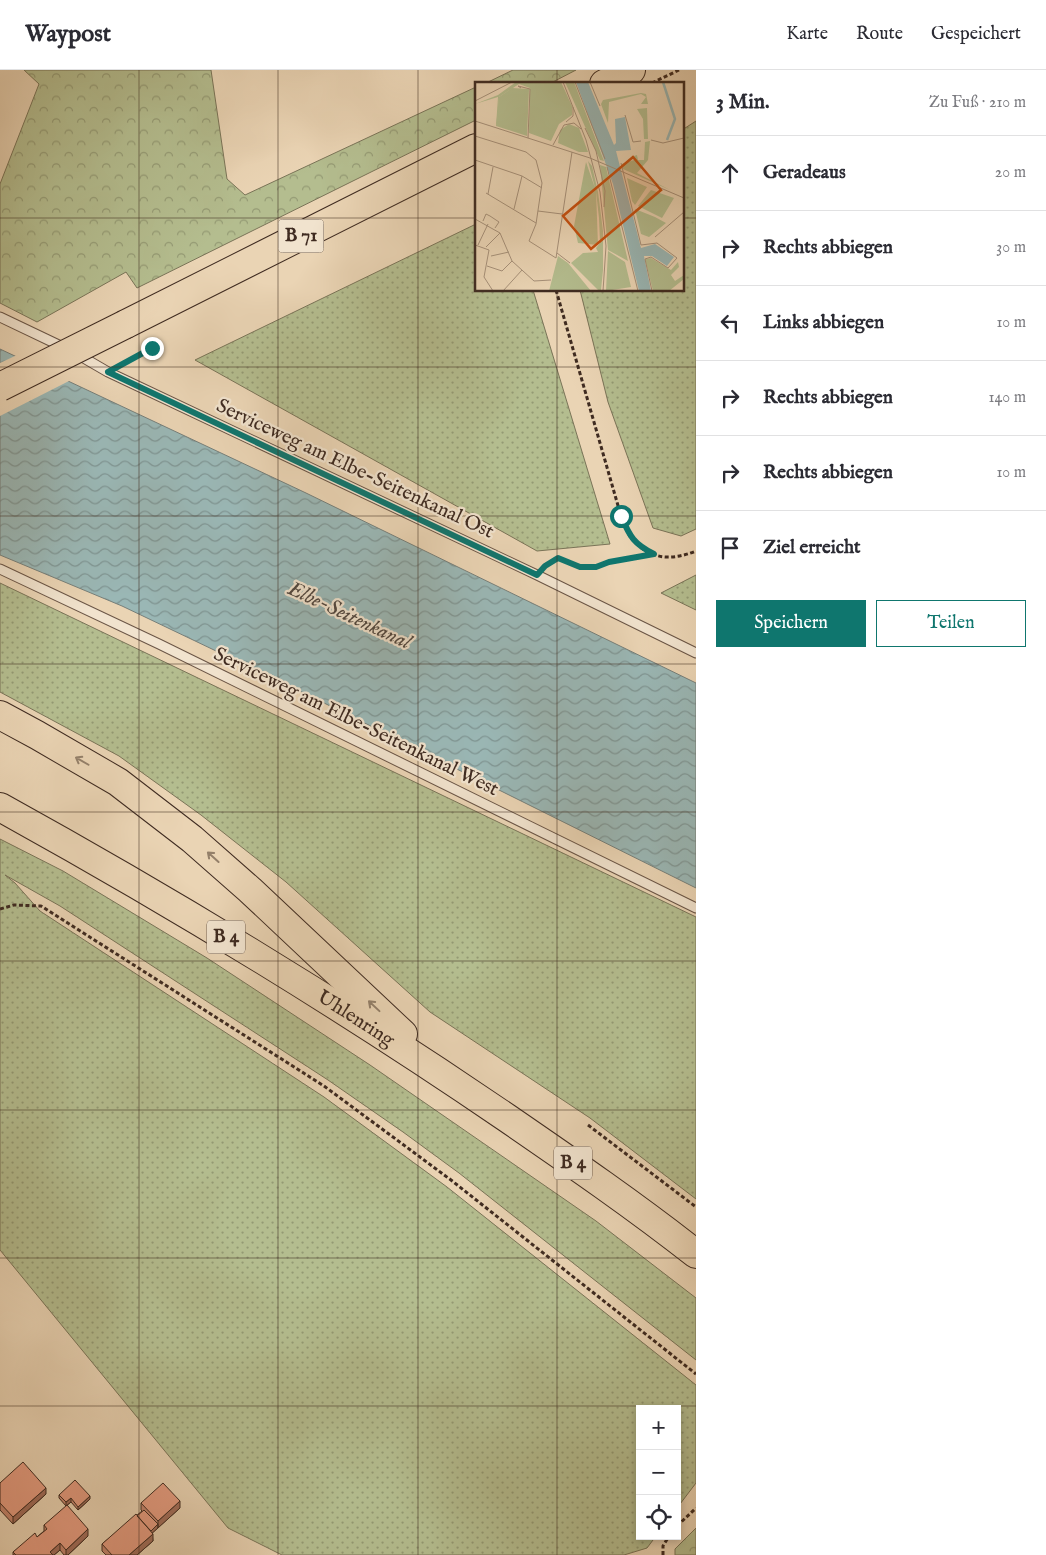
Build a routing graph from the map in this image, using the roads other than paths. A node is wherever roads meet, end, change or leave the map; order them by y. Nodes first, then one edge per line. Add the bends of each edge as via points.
1 (631, 70) edge
2 (608, 82) edge
3 (475, 149) edge
4 (0, 317) edge
5 (0, 387) edge
6 (0, 569) edge
7 (696, 653) edge
8 (0, 716) edge
9 (0, 807) edge
10 (696, 908) edge
11 (446, 1077) junction
12 (696, 1254) edge

1 - 2 main road
3 - 5 main road, B 71, bridge
4 - 7 lane, Serviceweg am Elbe-Seitenkanal Ost via 108,372
6 - 10 lane, Serviceweg am Elbe-Seitenkanal West
11 -> 8 main road via 378,1009 192,839 118,782
9 - 11 main road, Uhlenring / B 4 via 210,926
11 - 12 main road, Uhlenring / B 4 via 571,1162

